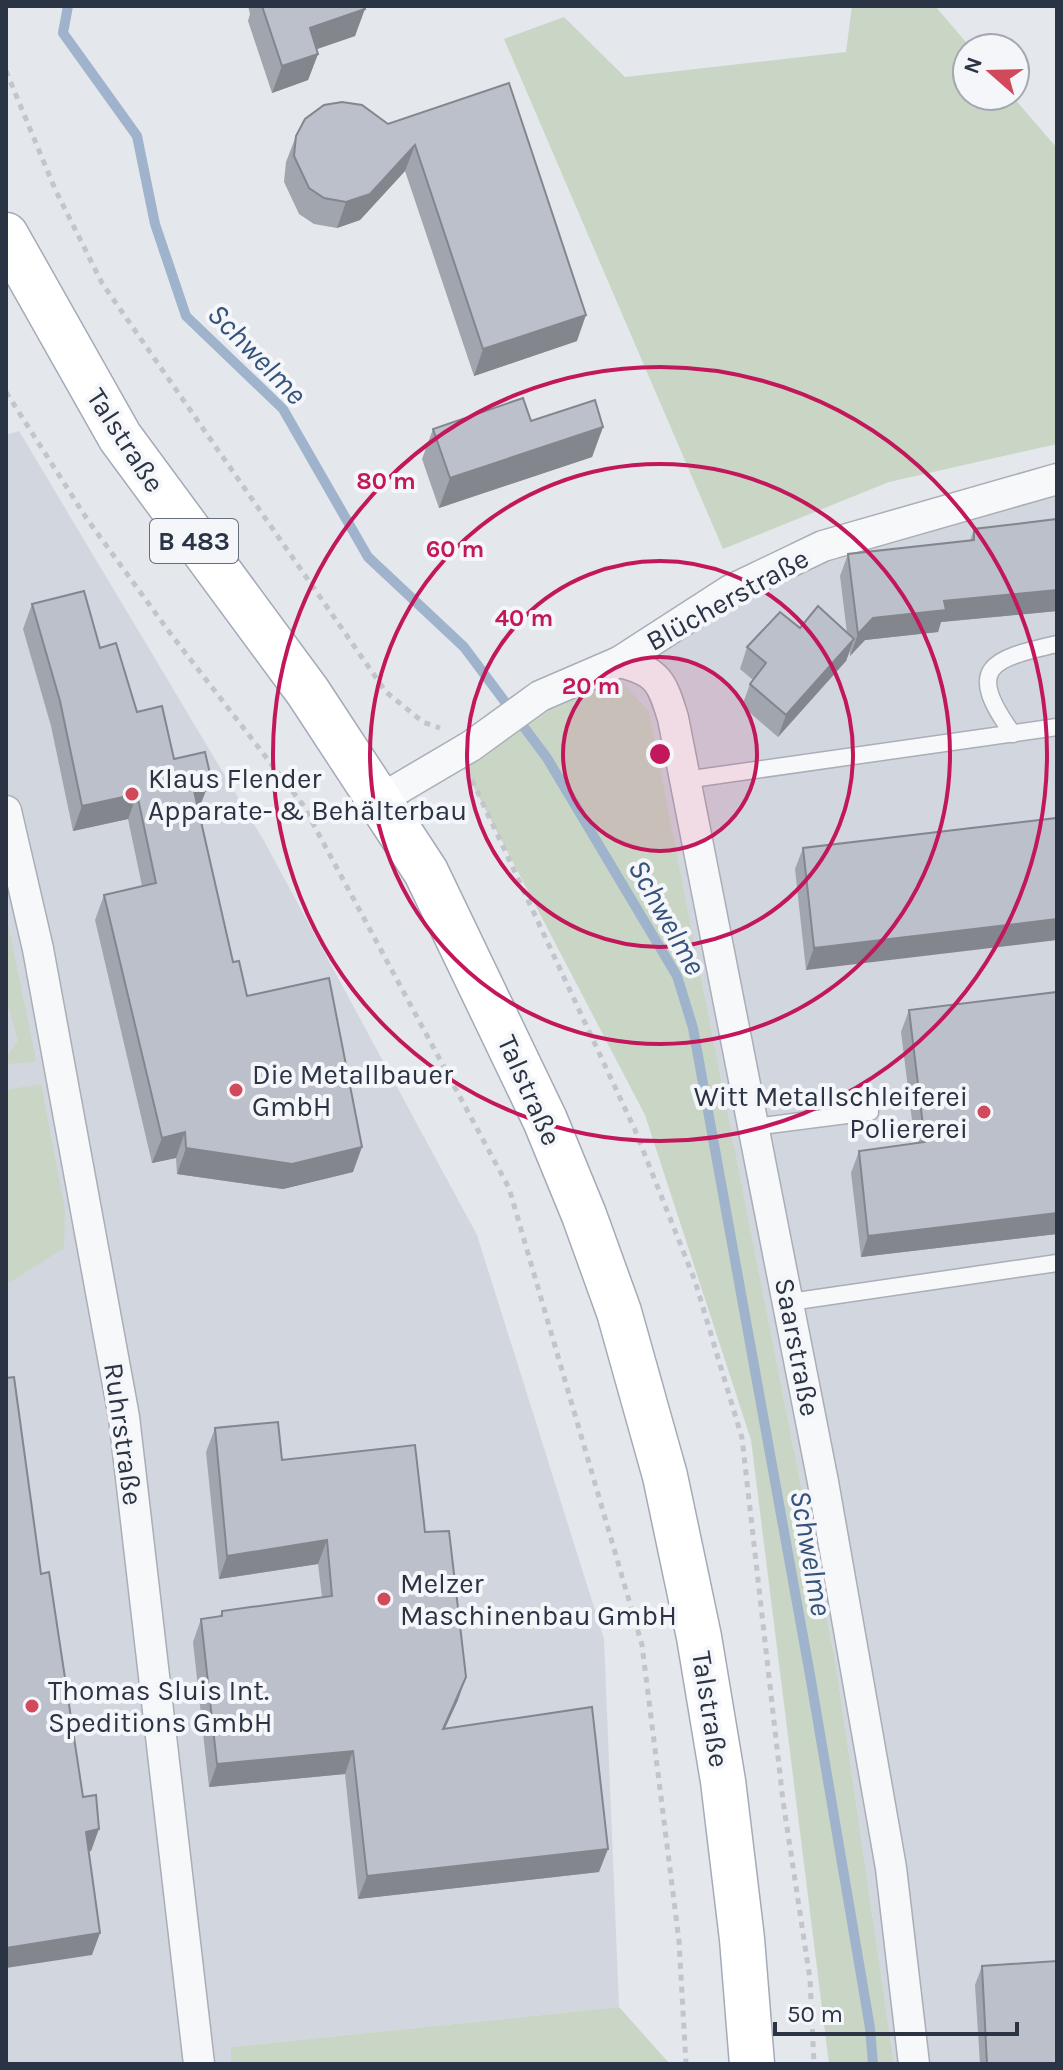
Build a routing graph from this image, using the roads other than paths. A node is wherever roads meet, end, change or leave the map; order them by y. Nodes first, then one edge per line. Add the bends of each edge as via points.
1 (6, 235) edge
2 (1057, 479) edge
3 (1057, 644) edge
4 (619, 662) junction
5 (1057, 727) edge
6 (1013, 734) junction
7 (685, 780) junction
8 (381, 799) junction
9 (6, 811) edge
10 (870, 1112) dead end
11 (754, 1127) junction
12 (1057, 1263) edge
13 (790, 1302) junction
14 (199, 2064) edge
15 (752, 2064) edge
16 (914, 2064) edge

1 - 8 main road, Talstraße / B 483 via 120,437
2 - 4 street, Blücherstraße via 823,546 729,591
3 - 6 lane via 1005,656 992,666 987,690
4 - 7 street, Saarstraße via 653,674 664,687
4 - 8 street, Blücherstraße via 540,696 458,754
5 - 6 lane
6 - 7 lane
7 - 11 street, Saarstraße
8 - 15 main road, Talstraße / B 483 via 426,872 533,1093 619,1312 665,1476 699,1637 742,1939
9 - 14 street, Ruhrstraße via 38,949 124,1417
10 - 11 lane
11 - 13 street, Saarstraße
12 - 13 lane
13 - 16 street, Saarstraße via 891,1868

